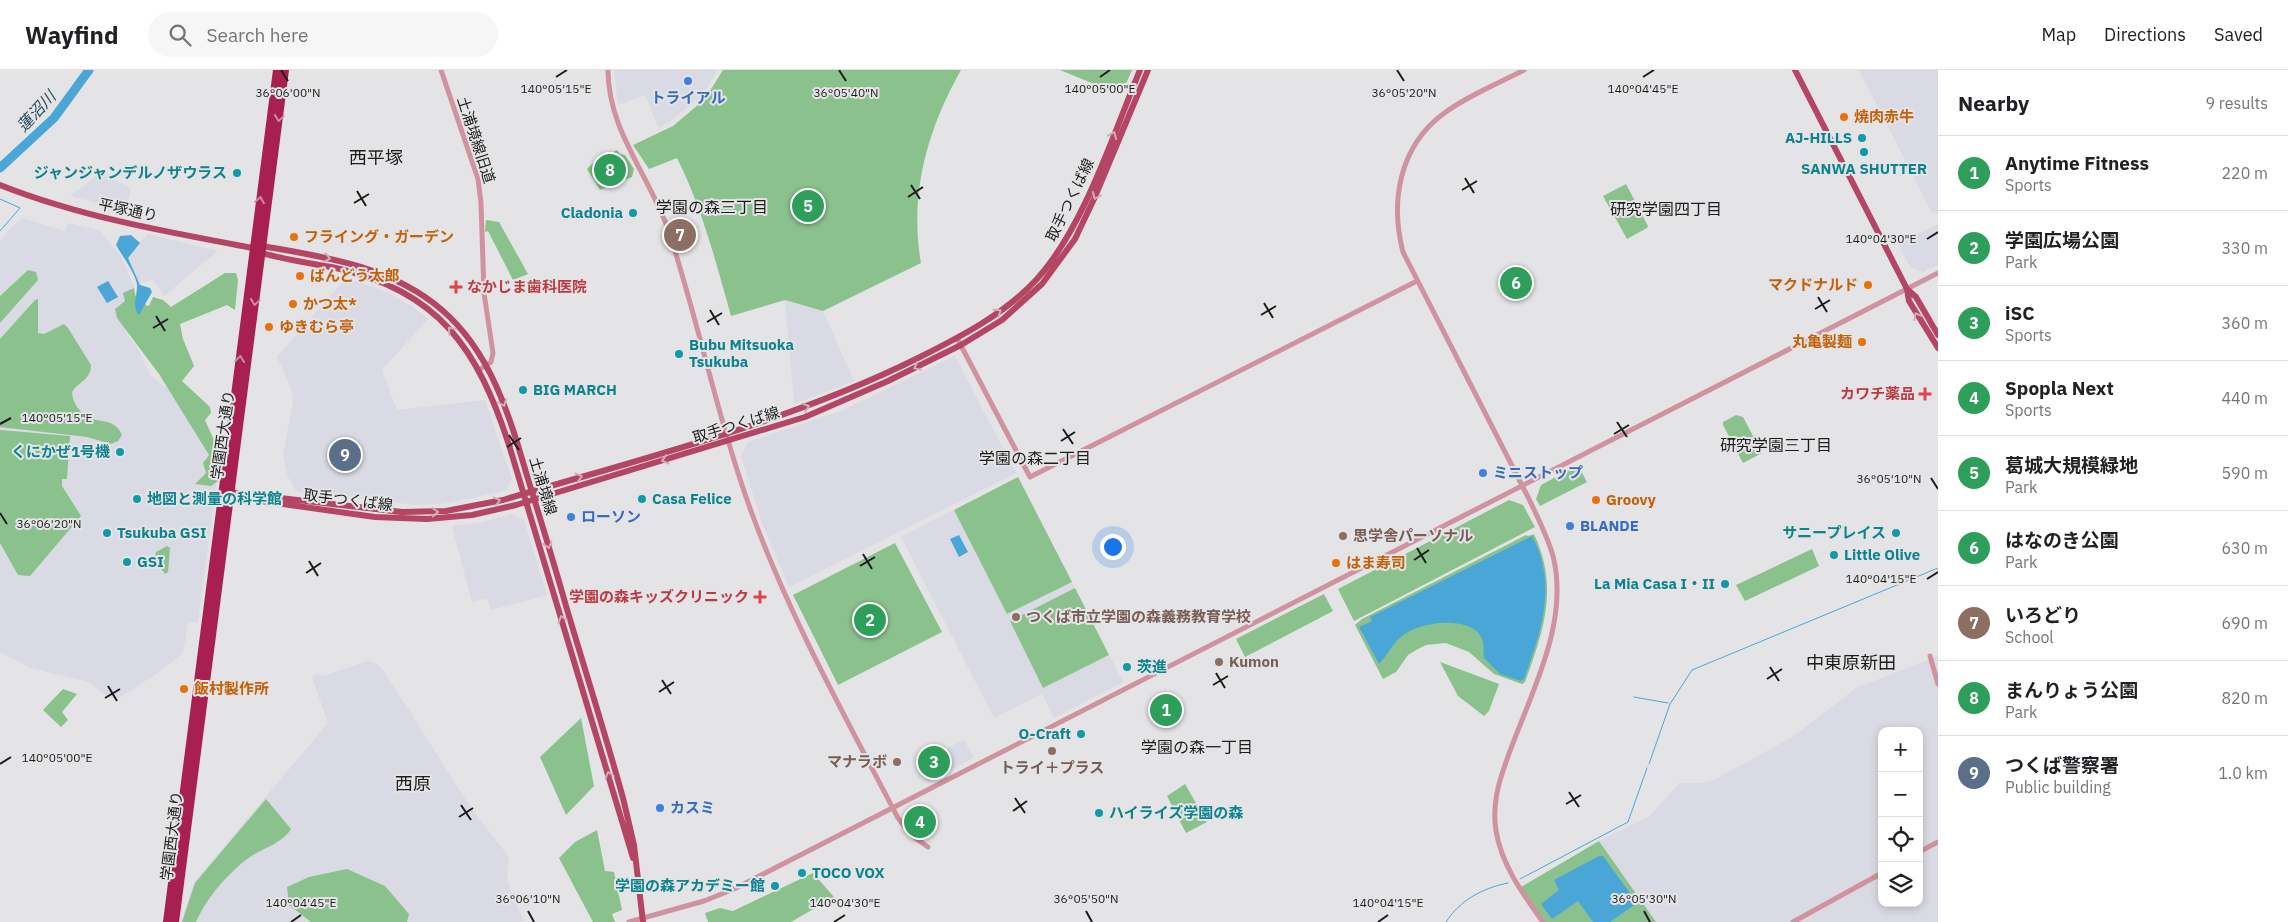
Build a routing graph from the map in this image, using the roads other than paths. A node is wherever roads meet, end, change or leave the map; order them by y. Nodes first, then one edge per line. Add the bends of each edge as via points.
1 (277, 70) edge
2 (285, 70) edge
3 (441, 70) edge
4 (608, 70) edge
5 (1140, 70) edge
6 (1148, 70) edge
7 (1524, 70) edge
8 (1795, 70) edge
9 (0, 185) edge
10 (253, 248) junction
11 (262, 250) junction
12 (1938, 273) edge
13 (1417, 281) junction
14 (1907, 289) junction
15 (1938, 335) edge
16 (957, 338) junction
17 (961, 345) junction
18 (1938, 348) edge
19 (486, 366) junction
20 (479, 370) junction
21 (726, 432) junction
22 (729, 441) junction
23 (1522, 486) junction
24 (532, 491) junction
25 (524, 493) junction
26 (227, 494) junction
27 (534, 498) junction
28 (527, 501) junction
29 (1930, 656) dead end
30 (1938, 684) edge
31 (893, 808) junction
32 (1938, 842) edge
33 (928, 847) dead end
34 (1923, 850) edge
35 (638, 872) junction
36 (1878, 875) edge
37 (643, 920) edge
38 (167, 922) edge
39 (175, 922) edge
40 (629, 922) edge
41 (1543, 922) edge
42 (1794, 922) edge

10 -> 1 highway, 学園西大通り
2 -> 11 highway, 学園西大通り
3 - 19 street, 土浦境線旧道 via 480,188 484,293 493,350 492,359
4 - 21 street via 615,117 665,221
16 -> 5 main road, 取手つくば線 via 1012,303 1059,252 1088,196
6 -> 17 main road, 取手つくば線 via 1094,199 1065,256 1016,309
7 - 13 street via 1444,113 1426,128 1405,163 1398,188 1397,229 1403,252
8 - 14 main road
9 - 10 main road, 平塚通り via 110,220
10 - 11 main road, 平塚通り
26 -> 10 highway, 学園西大通り
11 -> 19 main road, 土浦境線 via 348,262 396,280 442,310 469,339
20 -> 11 main road, 土浦境線 via 451,329 423,304 398,288 345,270
11 -> 26 highway, 学園西大通り
12 - 14 street
13 - 17 street via 1030,477
13 - 23 street
14 - 15 main road via 1916,297
18 -> 14 main road via 1909,301
14 - 23 street
16 - 17 street
21 -> 16 main road, 取手つくば線 via 823,402
17 -> 22 main road, 取手つくば線 via 855,397
19 - 20 street
19 -> 24 main road, 土浦境線 via 508,414
20 - 25 main road, 土浦境線 via 499,414
21 - 22 street
24 -> 21 main road, 取手つくば線
22 -> 27 main road, 取手つくば線
22 - 31 street via 750,510 781,587
23 - 31 street
23 - 41 street via 1553,557 1557,605 1551,638 1501,775 1495,818 1504,859 1516,884
24 - 25 main road, 取手つくば線
24 - 27 main road, 土浦境線
26 -> 25 main road, 取手つくば線 via 402,512 442,512
25 - 28 main road, 土浦境線
26 - 28 main road, 取手つくば線 via 375,516 427,520 472,515
26 - 38 highway, 学園西大通り
26 - 39 highway, 学園西大通り
27 - 28 main road, 取手つくば線
27 -> 35 main road, 土浦境線 via 623,798
35 -> 28 main road, 土浦境線
29 - 30 street
31 - 33 street via 905,829
31 - 37 street via 734,889
32 - 34 street
35 - 37 main road, 土浦境線
36 - 42 street
37 - 40 street

